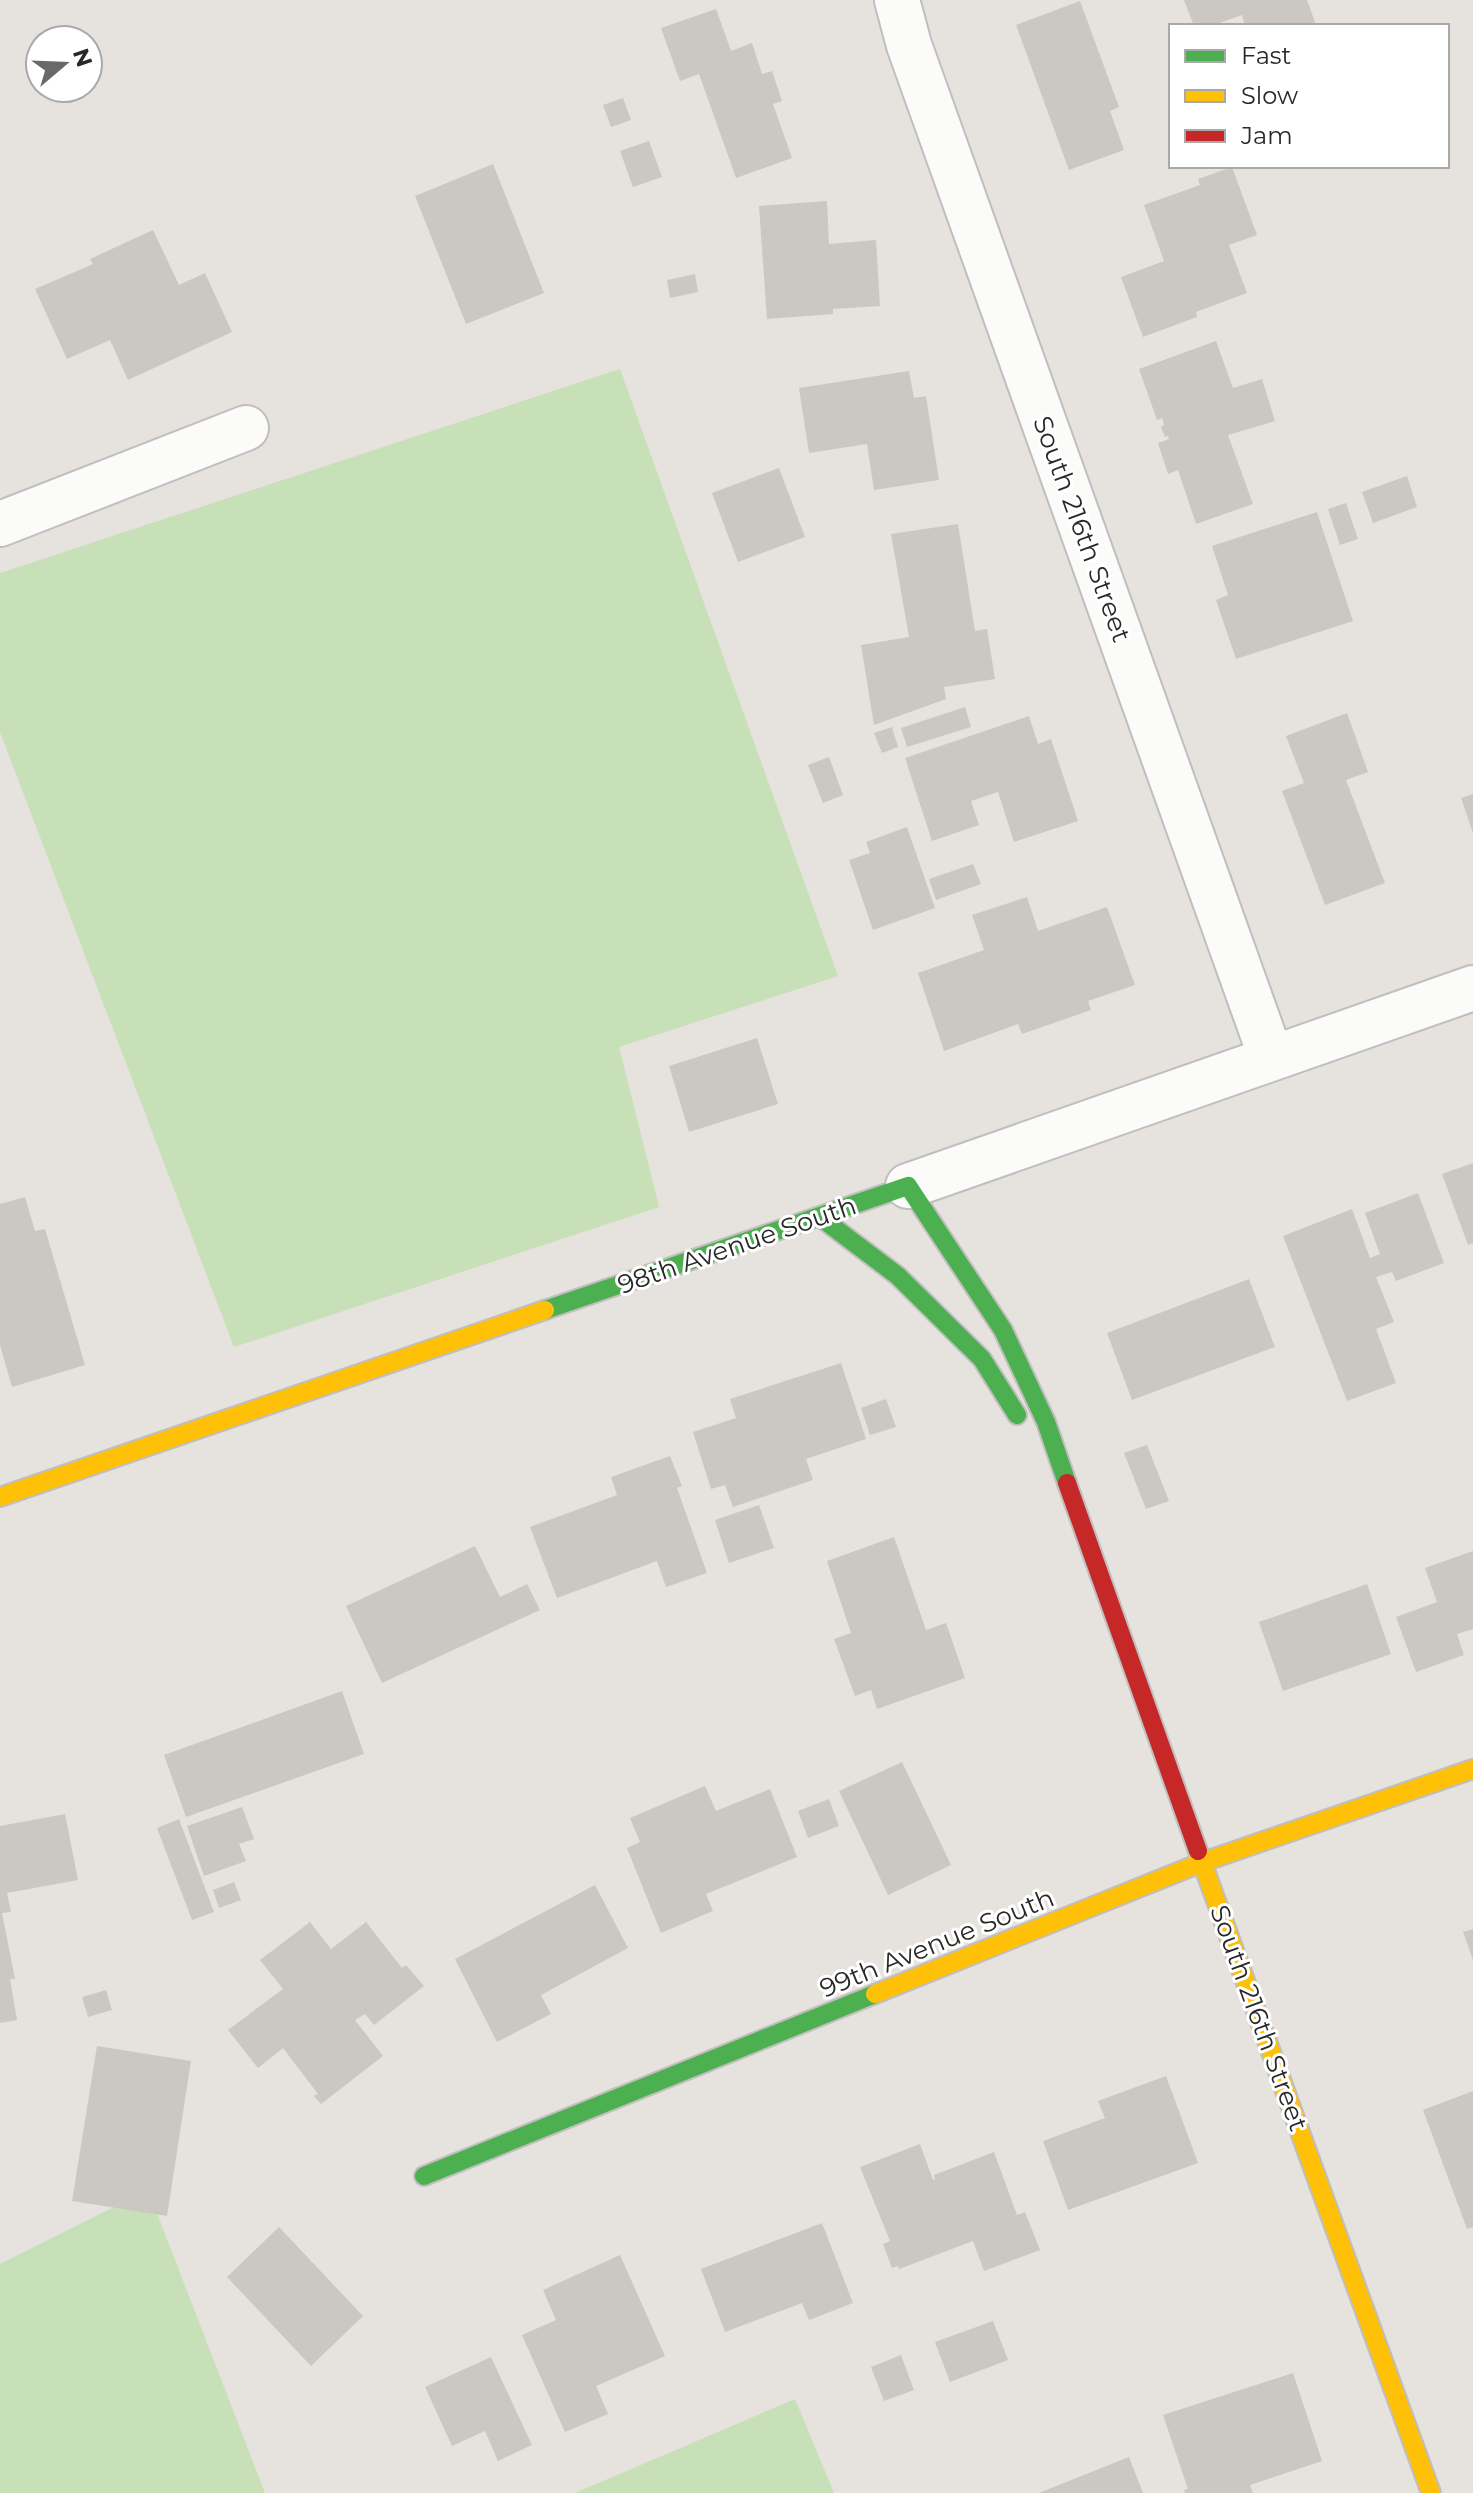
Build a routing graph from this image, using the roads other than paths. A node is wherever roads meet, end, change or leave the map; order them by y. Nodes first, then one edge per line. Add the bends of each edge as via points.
1 (897, 0) edge
2 (246, 428) dead end
3 (0, 524) edge
4 (1473, 988) edge
5 (1271, 1057) junction
6 (908, 1186) junction
7 (820, 1217) junction
8 (0, 1497) edge
9 (1087, 1544) junction
10 (1473, 1769) edge
11 (1203, 1862) junction
12 (424, 2176) dead end
13 (1431, 2493) edge

1 - 5 street, South 216th Street
2 - 3 street
4 - 5 street, 98th Avenue South
5 - 6 street, 98th Avenue South
6 - 7 street, 98th Avenue South
6 - 9 street, South 216th Street via 1003,1330 1046,1422
7 - 8 street, 98th Avenue South
7 - 9 street, South 216th Street via 898,1276 982,1359
9 - 11 street, South 216th Street
10 - 11 street, 99th Avenue South
11 - 12 street, 99th Avenue South
11 - 13 street, South 216th Street

